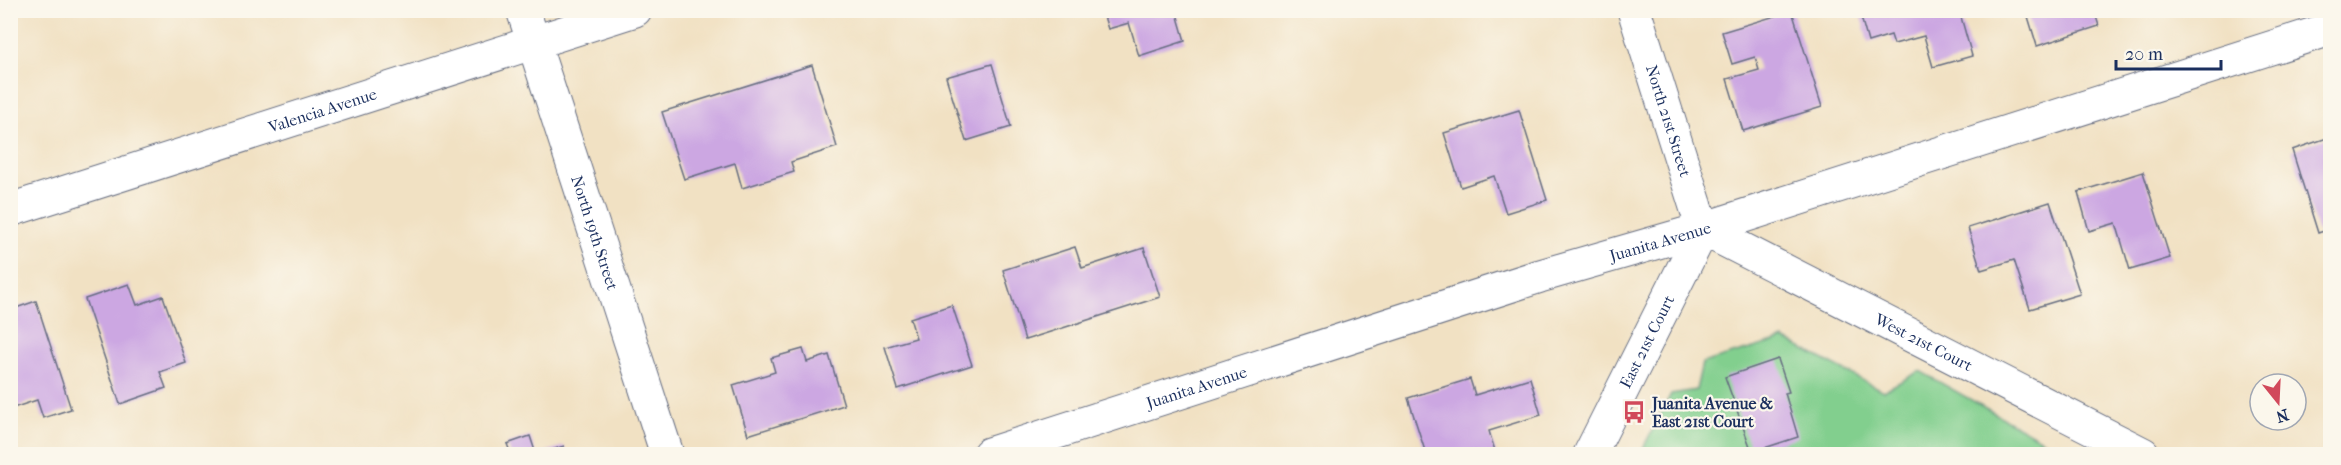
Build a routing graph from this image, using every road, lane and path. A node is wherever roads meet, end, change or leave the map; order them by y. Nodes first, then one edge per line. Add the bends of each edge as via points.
1 (523, 10) edge
2 (635, 10) edge
3 (1634, 10) edge
4 (2331, 29) edge
5 (532, 42) junction
6 (10, 210) edge
7 (1703, 229) junction
8 (668, 454) edge
9 (989, 454) edge
10 (1590, 454) edge
11 (2142, 454) edge

1 - 5 street, North 19th Street
2 - 5 street, Valencia Avenue
3 - 7 street, North 21st Street
4 - 7 street, Juanita Avenue
5 - 6 street, Valencia Avenue
5 - 8 street, North 19th Street
7 - 9 street, Juanita Avenue via 1540,276
7 - 10 street, East 21st Court
7 - 11 street, West 21st Court

